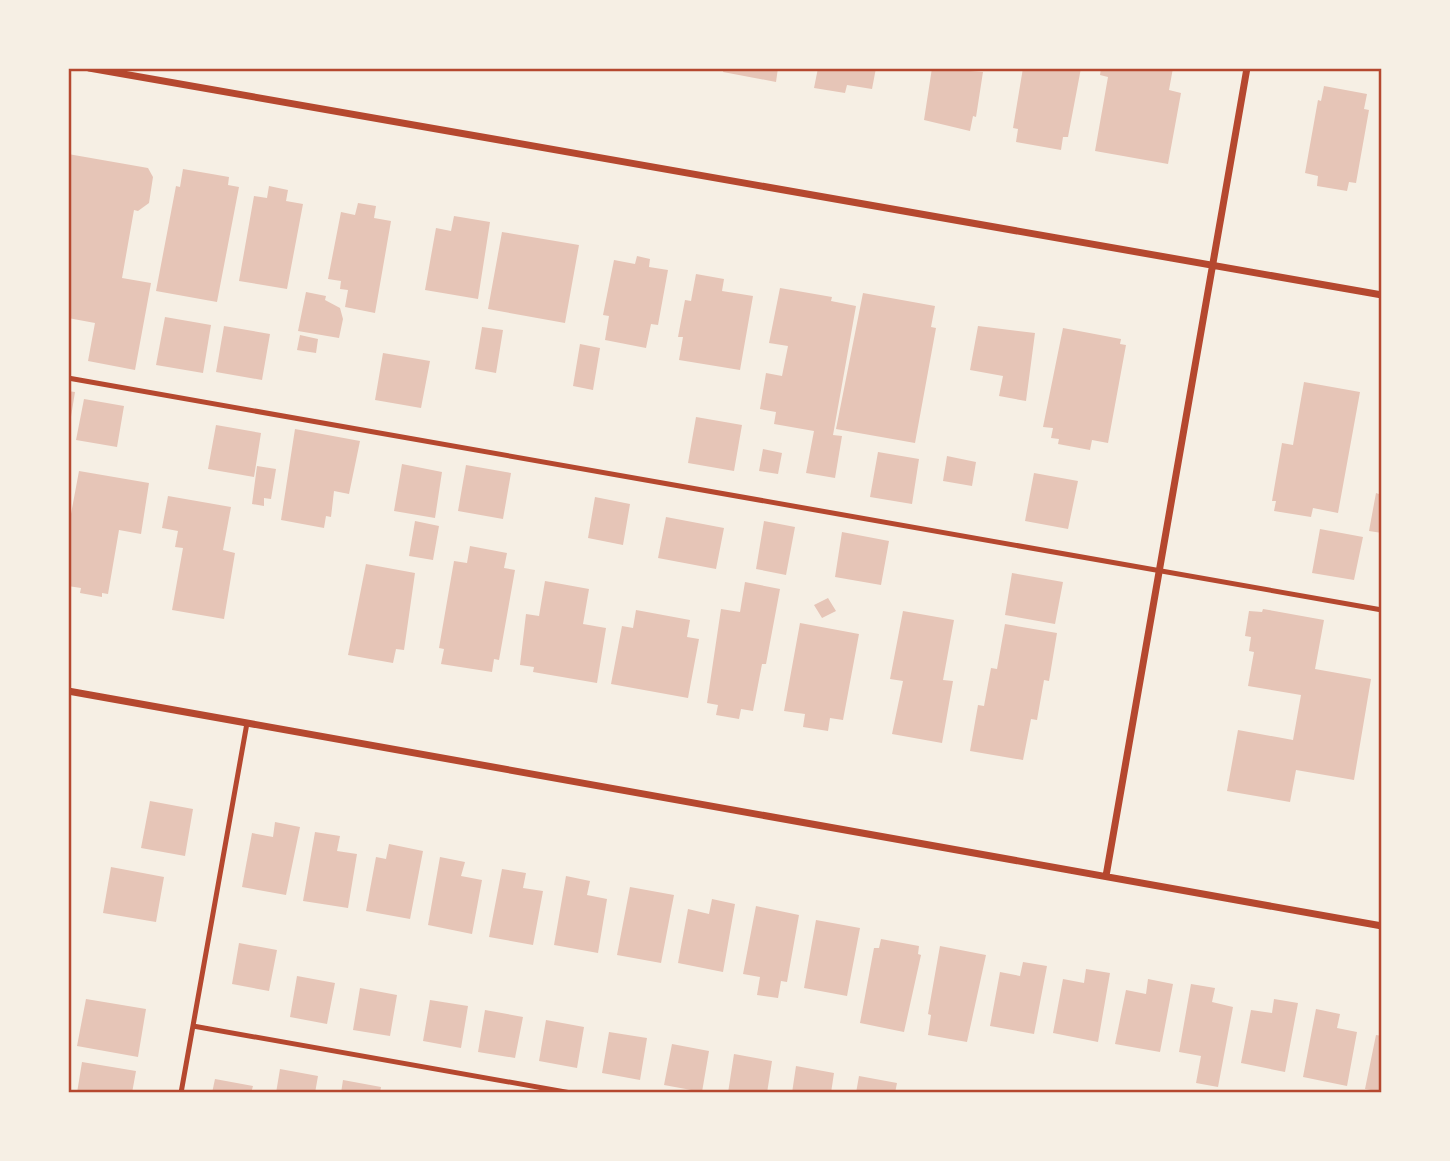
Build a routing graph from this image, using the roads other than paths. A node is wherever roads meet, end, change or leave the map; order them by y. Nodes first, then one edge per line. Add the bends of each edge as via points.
1 (89, 68) edge
2 (1247, 68) edge
3 (1212, 265) junction
4 (1382, 295) edge
5 (68, 378) edge
6 (1159, 570) junction
7 (1382, 610) edge
8 (68, 691) edge
9 (247, 723) junction
10 (1106, 876) junction
11 (1382, 926) edge
12 (193, 1026) junction
13 (181, 1093) edge
14 (571, 1093) edge

1 - 3 street
2 - 3 street
3 - 4 street
3 - 6 street
5 - 6 lane
6 - 7 lane
6 - 10 street
8 - 9 street
9 - 10 street
9 - 12 lane
10 - 11 street
12 - 13 lane
12 - 14 lane

